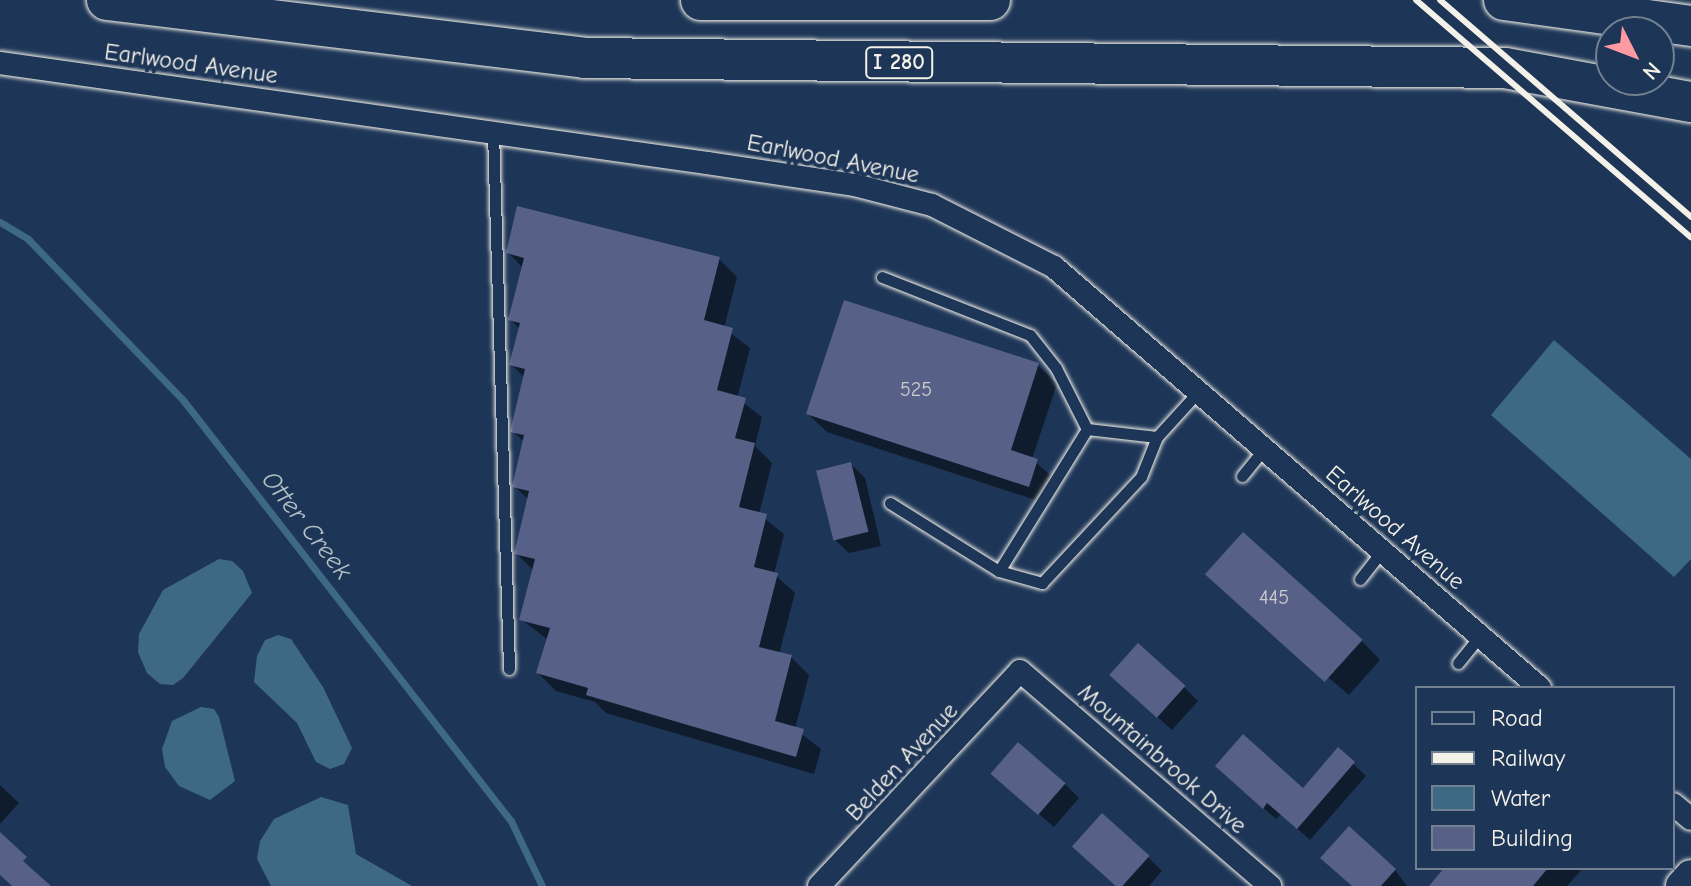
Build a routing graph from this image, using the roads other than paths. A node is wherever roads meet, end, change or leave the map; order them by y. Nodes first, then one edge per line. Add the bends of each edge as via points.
1 (107, 0) edge
2 (701, 0) edge
3 (990, 0) edge
4 (1504, 0) edge
5 (808, 2) edge
6 (1691, 26) edge
7 (0, 63) edge
8 (1691, 102) edge
9 (493, 132) junction
10 (882, 277) dead end
11 (1198, 392) junction
12 (1087, 429) junction
13 (1157, 437) junction
14 (1264, 449) junction
15 (1242, 476) dead end
16 (890, 503) dead end
17 (1382, 551) junction
18 (999, 571) junction
19 (1360, 579) dead end
20 (1480, 636) junction
21 (1458, 663) dead end
22 (509, 669) dead end
23 (1020, 671) joint
24 (1538, 686) edge
25 (1675, 806) edge
26 (1691, 819) edge
27 (1691, 876) edge
28 (819, 886) edge
29 (1270, 886) edge
30 (1682, 886) edge

1 - 8 highway, I 280 via 585,58 1505,68
2 - 5 highway
3 - 5 highway
4 - 6 highway
7 - 9 street, Earlwood Avenue
9 - 11 street, Earlwood Avenue via 855,185 932,205 1054,267
9 - 22 lane
10 - 12 lane via 1030,335 1056,368
11 - 13 lane
11 - 14 street, Earlwood Avenue
12 - 13 lane
12 - 18 lane
13 - 18 lane via 1141,477 1042,583
14 - 15 lane
14 - 17 street, Earlwood Avenue
16 - 18 lane
17 - 19 lane
17 - 20 street, Earlwood Avenue
20 - 21 lane
20 - 24 street, Earlwood Avenue
23 - 28 street, Belden Avenue
23 - 29 street, Mountainbrook Drive
25 - 26 street
27 - 30 main road

